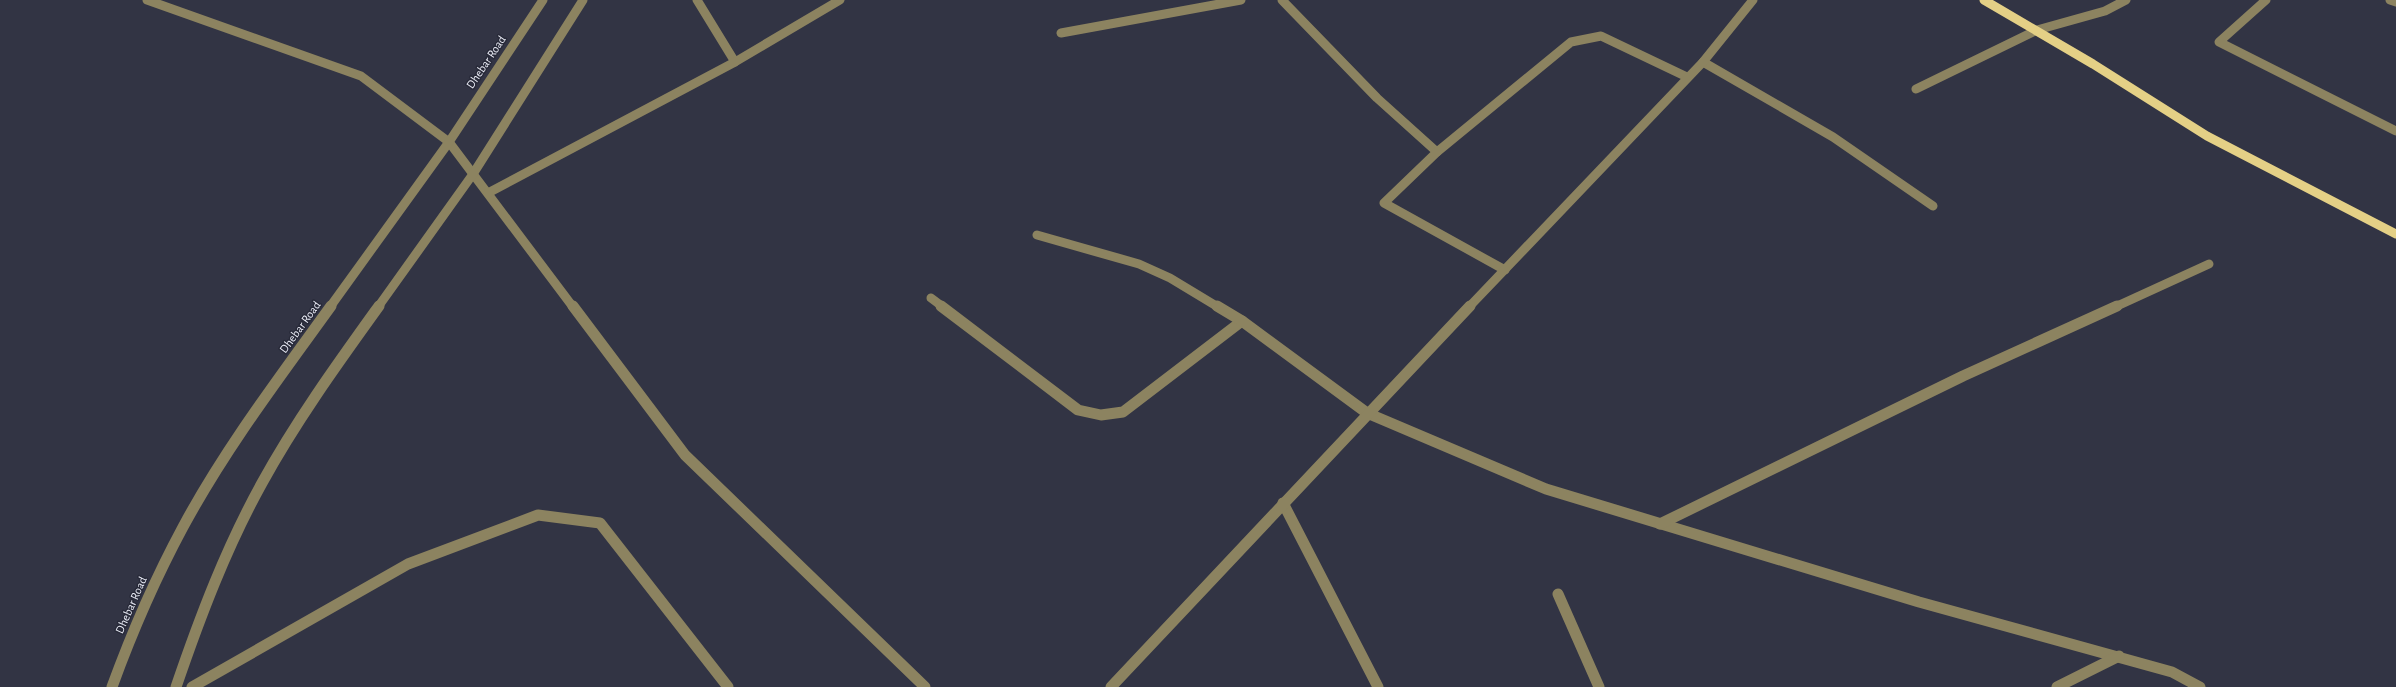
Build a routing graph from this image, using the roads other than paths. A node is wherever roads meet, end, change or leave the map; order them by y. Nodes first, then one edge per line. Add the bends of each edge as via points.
1 (147, 0) edge
2 (543, 0) edge
3 (583, 0) edge
4 (697, 0) edge
5 (840, 0) edge
6 (1241, 0) edge
7 (1282, 0) edge
8 (1753, 0) edge
9 (1984, 0) edge
10 (2126, 0) edge
11 (2266, 0) edge
12 (2390, 0) edge
13 (2396, 2) edge
14 (2037, 30) junction
15 (1061, 33) dead end
16 (735, 62) junction
17 (1703, 62) junction
18 (1687, 77) junction
19 (1916, 88) dead end
20 (2396, 131) edge
21 (449, 142) junction
22 (1437, 152) junction
23 (473, 174) junction
24 (488, 193) junction
25 (1933, 206) dead end
26 (2396, 234) edge
27 (1038, 235) dead end
28 (2208, 264) dead end
29 (1506, 270) junction
30 (931, 298) dead end
31 (1242, 321) junction
32 (1367, 413) junction
33 (1283, 503) junction
34 (1660, 524) junction
35 (1558, 594) dead end
36 (2119, 656) junction
37 (112, 687) edge
38 (176, 687) edge
39 (192, 687) edge
40 (728, 687) edge
41 (925, 687) edge
42 (1111, 687) edge
43 (1378, 687) edge
44 (1599, 687) edge
45 (2057, 687) edge
46 (2200, 687) edge

1 - 21 street via 361,76
2 - 21 street, Dhebar Road
3 - 23 street
4 - 16 street
5 - 16 street
6 - 15 street
7 - 22 street via 1377,98
8 - 17 street
9 - 14 main road
10 - 14 street via 2105,11
11 - 20 street via 2219,42
12 - 13 street
14 - 19 street
14 - 26 main road via 2207,136
16 - 24 street
17 - 18 street
17 - 25 street via 1833,137
18 - 22 street via 1600,36 1572,42
18 - 29 street
21 - 23 street
21 - 37 street, Dhebar Road via 243,428 180,533 139,614
22 - 29 street via 1384,203
23 - 24 street
23 - 38 street via 335,368 277,456 239,527 203,607
24 - 41 street via 685,455
27 - 31 street via 1139,264 1170,278
28 - 34 street via 1963,376
29 - 32 street
30 - 31 street via 1078,410 1101,415 1123,412
31 - 32 street
32 - 33 street
32 - 34 street via 1546,489
33 - 42 street
33 - 43 street
34 - 36 street via 1919,602
35 - 44 street
36 - 45 street
36 - 46 street via 2172,672
39 - 40 street via 408,564 538,515 600,523

